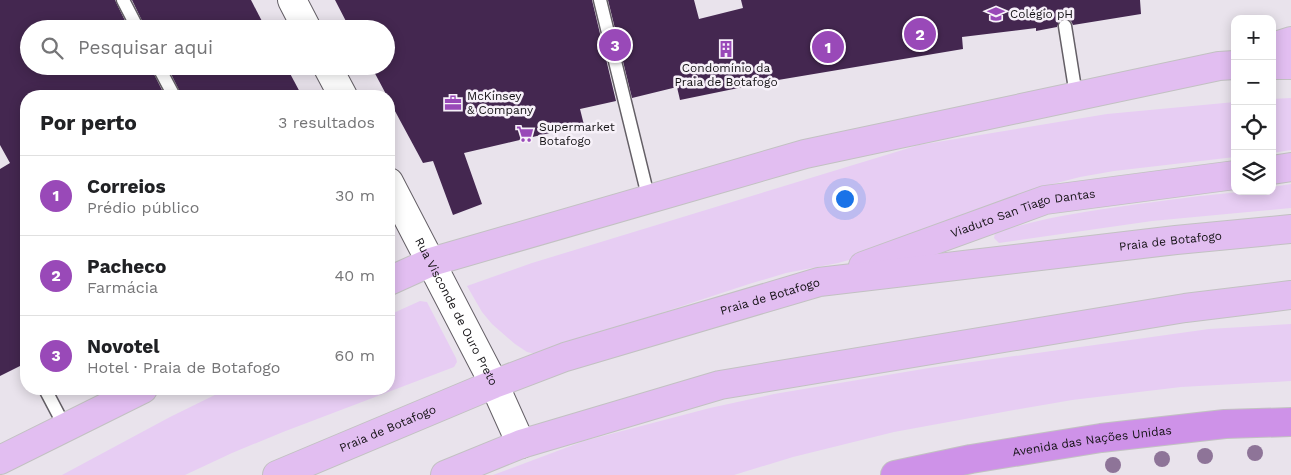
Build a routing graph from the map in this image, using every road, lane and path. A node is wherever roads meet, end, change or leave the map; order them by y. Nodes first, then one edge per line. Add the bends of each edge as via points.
1 (123, 0) edge
2 (292, 0) edge
3 (600, 0) edge
4 (133, 20) edge
5 (302, 20) edge
6 (1064, 26) dead end
7 (1291, 41) edge
8 (1276, 46) edge
9 (1229, 64) edge
10 (1291, 64) edge
11 (1276, 65) edge
12 (163, 75) edge
13 (332, 75) edge
14 (171, 90) edge
15 (340, 90) edge
16 (1076, 96) junction
17 (1291, 167) edge
18 (1276, 169) edge
19 (1231, 176) edge
20 (395, 193) edge
21 (649, 200) junction
22 (1291, 229) edge
23 (432, 262) junction
24 (395, 278) edge
25 (819, 282) junction
26 (1291, 295) edge
27 (494, 384) junction
28 (48, 395) edge
29 (131, 395) edge
30 (1291, 422) edge
31 (65, 427) junction
32 (520, 444) junction
33 (0, 460) edge
34 (277, 475) edge
35 (445, 475) edge
36 (896, 475) edge

1 - 4 lane
2 - 5 street
3 - 21 lane
6 - 16 lane
7 - 8 main road
9 - 16 main road
10 - 11 main road
12 - 14 lane
13 - 15 street
16 - 21 main road via 805,154
17 - 18 main road
19 - 25 main road, Viaduto San Tiago Dantas via 1045,200
20 - 23 street, Rua Visconde de Ouro Preto
21 - 23 main road
22 - 25 main road, Praia de Botafogo
23 - 24 main road
23 - 27 street, Rua Visconde de Ouro Preto
25 - 27 main road, Praia de Botafogo via 565,357
26 - 32 main road via 1185,308 720,385
27 - 32 street, Rua Visconde de Ouro Preto
27 - 34 main road, Praia de Botafogo
28 - 31 lane
29 - 31 main road
30 - 36 highway, Avenida das Nações Unidas via 1225,424 1101,438
31 - 33 main road
32 - 35 main road

